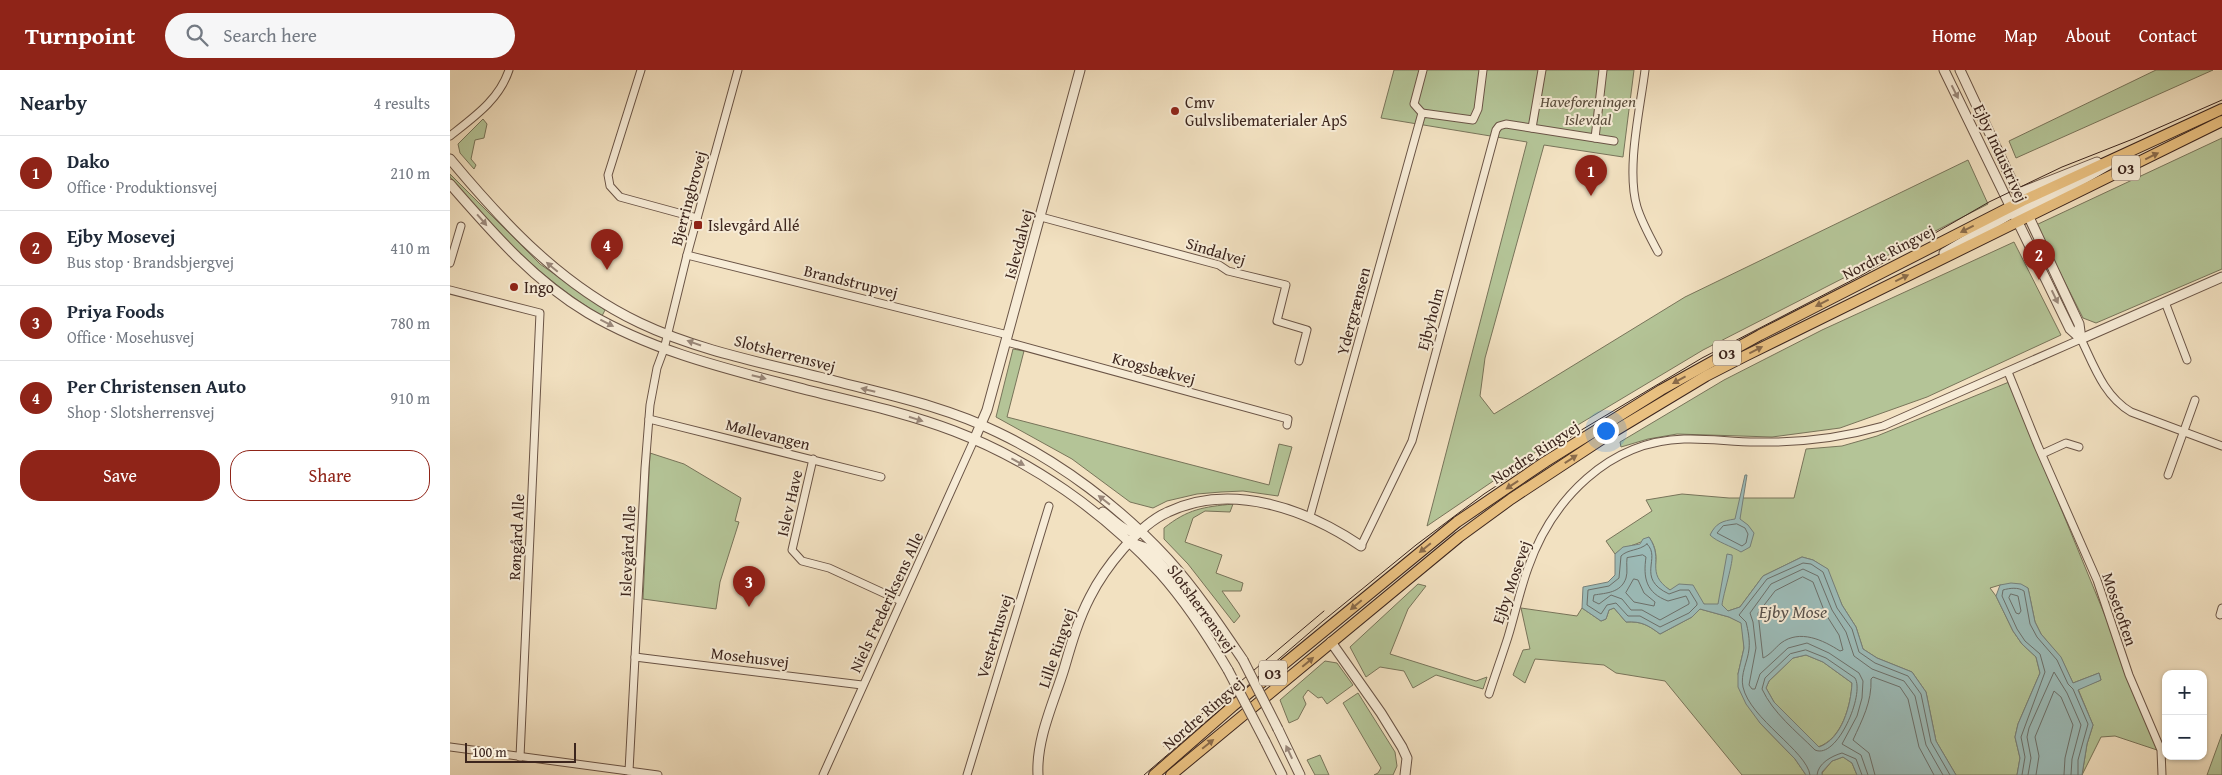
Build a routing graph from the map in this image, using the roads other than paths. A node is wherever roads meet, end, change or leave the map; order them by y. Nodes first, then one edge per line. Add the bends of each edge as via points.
1 (509, 70) edge
2 (641, 70) edge
3 (738, 70) edge
4 (1080, 70) edge
5 (1423, 70) edge
6 (1483, 70) edge
7 (1542, 70) edge
8 (1603, 70) edge
9 (1645, 70) edge
10 (1944, 70) edge
11 (1960, 70) edge
12 (2222, 109) edge
13 (1422, 113) junction
14 (2222, 121) edge
15 (1532, 128) junction
16 (450, 136) edge
17 (1595, 138) junction
18 (1614, 141) dead end
19 (450, 159) edge
20 (450, 184) edge
21 (2024, 205) junction
22 (2014, 214) junction
23 (1041, 217) junction
24 (697, 218) junction
25 (462, 226) dead end
26 (1658, 252) dead end
27 (687, 254) junction
28 (450, 263) edge
29 (2222, 277) edge
30 (450, 290) edge
31 (2165, 302) junction
32 (668, 334) junction
33 (1008, 339) junction
34 (2081, 340) junction
35 (664, 349) junction
36 (2187, 360) dead end
37 (1299, 361) dead end
38 (2008, 372) junction
39 (2195, 400) dead end
40 (649, 419) junction
41 (981, 425) junction
42 (1286, 425) dead end
43 (2184, 431) junction
44 (974, 440) junction
45 (2222, 446) edge
46 (2079, 447) dead end
47 (2042, 454) junction
48 (813, 459) junction
49 (2168, 475) dead end
50 (881, 477) dead end
51 (1051, 481) junction
52 (1049, 506) dead end
53 (1310, 516) junction
54 (1141, 532) junction
55 (1130, 543) junction
56 (1361, 546) joint
57 (901, 602) junction
58 (1331, 642) junction
59 (1232, 644) junction
60 (635, 657) junction
61 (862, 685) junction
62 (1489, 694) dead end
63 (450, 747) edge
64 (520, 757) junction
65 (629, 771) junction
66 (658, 775) edge
67 (823, 775) edge
68 (967, 775) edge
69 (1038, 775) edge
70 (1154, 775) edge
71 (1171, 775) edge
72 (1282, 775) edge
73 (1300, 775) edge
74 (1405, 775) edge
75 (2162, 775) edge

1 - 16 street via 502,87 489,104
2 - 24 street via 608,175 610,186 620,197
3 - 24 street, Bjerringbrovej
4 - 23 street, Islevdalvej
5 - 13 street, Ydergrænsen via 1414,104
6 - 13 street via 1478,109 1473,120
7 - 15 street
8 - 17 street
9 - 26 street via 1634,156 1634,188 1643,225
10 -> 22 street, Ejby Industrivej
11 - 21 street, Ejby Industrivej
12 - 21 main road, Nordre Ringvej / O3 via 2125,153
13 - 53 street, Ydergrænsen
21 -> 14 main road, Nordre Ringvej / O3
15 - 17 street, Ejbyholm
15 - 56 street, Ejbyholm via 1506,124 1496,130 1412,441
17 - 18 street, Ejbyholm
32 -> 19 street, Slotsherrensvej via 614,309 563,276 508,226
20 -> 35 street, Slotsherrensvej via 516,257 555,290 601,320
21 - 22 main road, Nordre Ringvej / O3
21 - 22 main road, Nordre Ringvej / O3
21 - 34 street, Ejby Industrivej via 2079,324
22 -> 34 street, Ejby Industrivej via 2070,329
58 -> 22 main road, Nordre Ringvej / O3 via 1459,537 1526,488 1608,435 1713,372 1920,269
22 -> 70 main road, Nordre Ringvej / O3 via 1752,339 1661,390 1545,462 1457,522
23 - 33 street, Islevdalvej
23 - 37 street, Sindalvej via 1286,285 1277,321 1307,330
24 - 27 street, Bjerringbrovej
25 - 28 street
27 - 32 street, Bjerringbrovej
27 - 33 street, Brandstrupvej
29 - 31 street, Ejby Mosevej
30 - 64 street, Røngård Alle via 540,313
31 - 34 street, Ejby Mosevej
31 - 36 street
32 - 35 street, Islevgård Alle
41 -> 32 street, Slotsherrensvej via 908,400 708,348
33 - 41 street, Islevdalvej
33 - 42 street, Krogsbækvej via 1288,419
34 - 38 street, Ejby Mosevej
34 - 43 street via 2105,387 2120,406
35 - 40 street, Islevgård Alle via 657,368
35 -> 44 street, Slotsherrensvej via 705,363 904,415
38 - 47 street, Mosetoften
38 - 62 street, Ejby Mosevej via 1883,426 1852,435 1796,442 1684,439 1650,443 1606,462 1580,484 1545,530 1528,566
39 - 43 street
40 - 48 street, Møllevangen
40 - 60 street, Islevgård Alle
41 - 44 street, Islevdalvej
54 -> 41 street, Slotsherrensvej via 1079,481 1039,455
43 - 45 street
43 - 49 street
44 -> 51 street, Slotsherrensvej
44 - 57 street, Niels Frederiksens Alle
46 - 47 street via 2066,444
47 - 75 street, Mosetoften via 2097,580 2123,657 2161,750
48 - 50 street, Møllevangen
48 - 57 street, Islev Have via 792,550 802,561 829,568
51 - 54 street, Slotsherrensvej via 1060,482 1076,492 1123,529
51 - 55 street, Slotsherrensvej
52 - 68 street, Vesterhusvej
53 - 54 street via 1264,503 1207,500 1166,512
53 - 56 street
54 - 55 street
54 - 59 street, Slotsherrensvej via 1195,592
55 - 59 street, Slotsherrensvej via 1139,544 1150,552 1210,624
55 - 69 street, Lille Ringvej via 1100,580 1081,618 1044,734
55 - 72 street, Slotsherrensvej, bridge via 1187,607 1228,670
57 - 61 street, Niels Frederiksens Alle
71 -> 58 main road, Nordre Ringvej / O3
58 - 74 street via 1402,747 1406,758
73 -> 59 street, Slotsherrensvej, bridge
60 - 61 street, Mosehusvej
60 - 65 street, Islevgård Alle
61 - 67 street, Niels Frederiksens Alle
63 - 64 street
64 - 65 street
65 - 66 street

